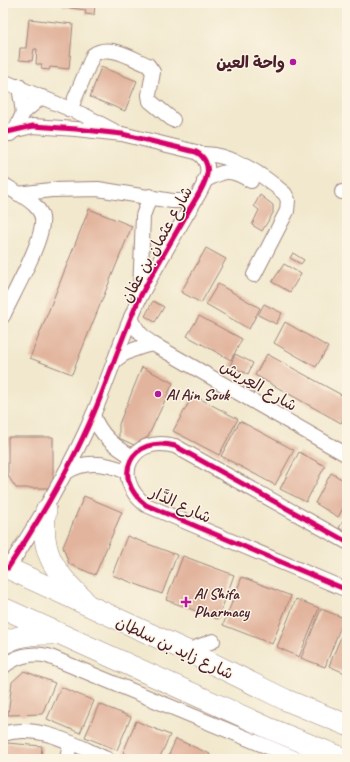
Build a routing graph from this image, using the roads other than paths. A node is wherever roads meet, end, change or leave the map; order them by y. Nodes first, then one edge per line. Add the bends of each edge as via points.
1 (3, 81) edge
2 (19, 86) junction
3 (42, 97) junction
4 (70, 110) junction
5 (23, 113) junction
6 (173, 120) dead end
7 (9, 131) edge
8 (122, 134) junction
9 (3, 139) edge
10 (201, 154) junction
11 (204, 182) junction
12 (3, 184) edge
13 (18, 194) junction
14 (150, 196) junction
15 (196, 197) junction
16 (140, 297) junction
17 (3, 316) edge
18 (131, 317) junction
19 (153, 344) junction
20 (114, 361) junction
21 (93, 415) junction
22 (347, 455) edge
23 (133, 457) junction
24 (67, 472) junction
25 (127, 472) junction
26 (46, 510) junction
27 (347, 542) edge
28 (4, 571) edge
29 (347, 590) edge
30 (3, 608) edge
31 (95, 610) junction
32 (59, 633) junction
33 (213, 641) dead end
34 (81, 643) junction
35 (3, 644) edge
36 (187, 651) junction
37 (3, 667) edge
38 (96, 676) junction
39 (347, 725) edge
40 (3, 734) edge
41 (70, 743) junction
42 (336, 758) edge
43 (67, 759) edge
44 (107, 759) edge
45 (297, 759) edge

1 - 2 street
2 - 3 street
2 - 5 street
3 - 4 street
3 - 5 street
4 - 6 street via 93,55 107,49 151,68 153,72 150,101
4 - 8 street
5 - 7 street
7 - 8 street via 33,126
7 - 9 street
8 - 10 street
10 - 11 street, شارع عثمان بن عفان via 207,164
10 - 11 street via 218,155 237,163 285,194 288,200 287,211 250,274 278,217 278,200 272,194 232,172 221,172
11 - 15 street, شارع عثمان بن عفان
12 - 13 street
13 - 14 street, شارع عثمان بن عفان via 98,189
13 - 17 street via 38,209 42,224 38,240
14 - 15 street, شارع عثمان بن عفان via 177,201
14 - 16 street via 143,216
15 - 16 street, شارع عثمان بن عفان
16 - 18 street, شارع عثمان بن عفان
18 - 19 street, شارع العِريش via 144,338
18 - 20 street, شارع عثمان بن عفان
19 - 20 street via 124,353
19 - 22 street, شارع العِريش
20 - 21 street, شارع عثمان بن عفان
21 - 23 street via 106,437 118,449
21 - 24 street, شارع عثمان بن عفان
23 - 25 street
23 - 27 street via 141,449 152,444 164,443 175,446
24 - 25 street via 86,464 100,463
24 - 26 street, شارع عثمان بن عفان
25 - 29 street, شارع الدَّار via 129,485 136,497 146,505
26 - 28 street, شارع عثمان بن عفان
26 - 31 highway via 44,541 52,563 59,574
28 - 31 highway, شارع زايد بن سلطان
30 - 32 highway
31 - 36 highway, شارع زايد بن سلطان
32 - 34 highway
32 - 35 highway via 30,634
33 - 36 street
34 - 38 street
34 - 42 highway
36 - 39 highway, شارع زايد بن سلطان via 286,700
37 - 38 street via 10,660 41,654
38 - 45 street
40 - 41 street via 19,730 36,732
41 - 43 street
41 - 44 street

